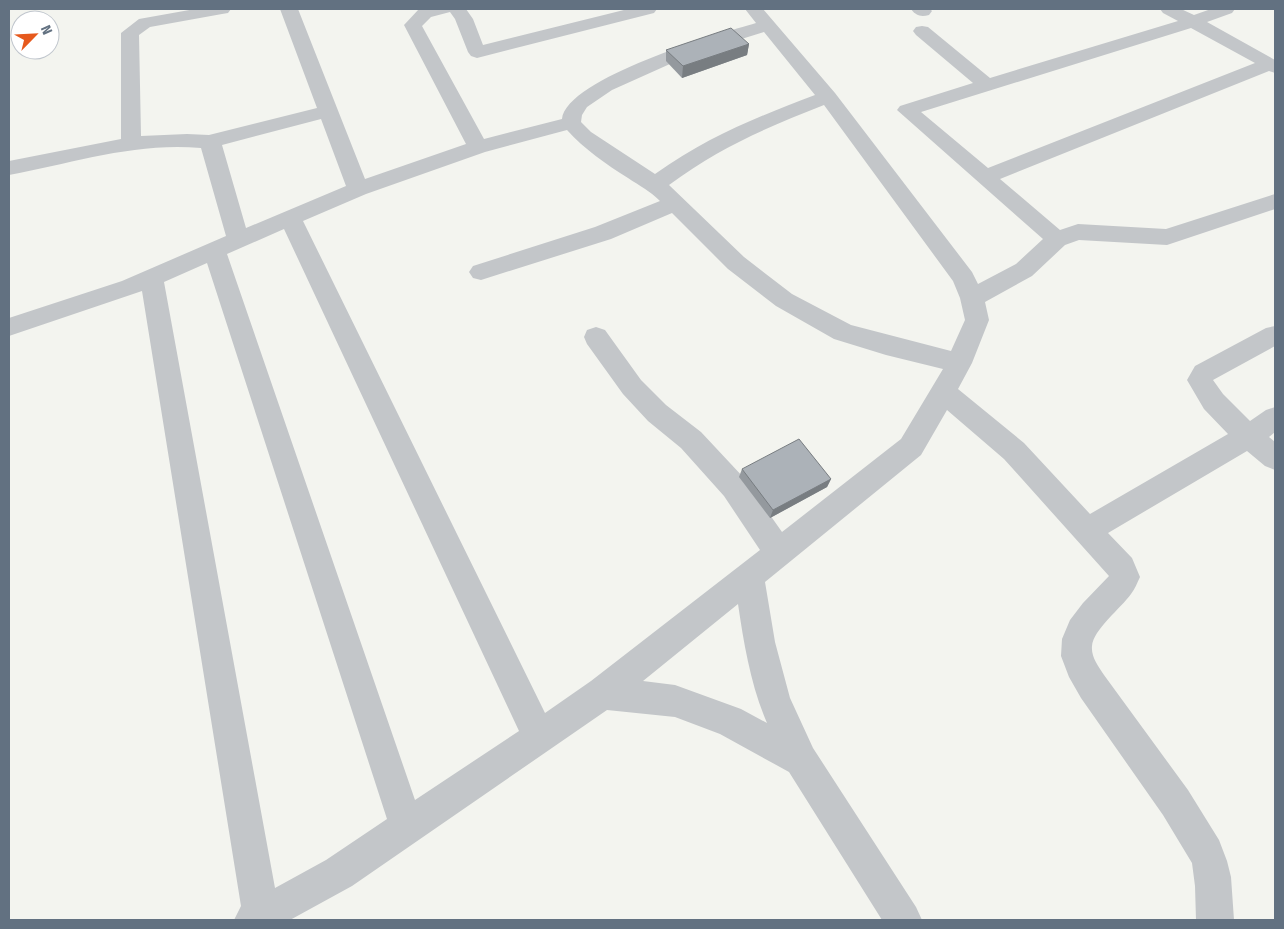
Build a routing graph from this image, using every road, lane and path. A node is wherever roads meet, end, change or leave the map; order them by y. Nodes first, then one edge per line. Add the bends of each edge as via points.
1 (222, 9) edge
2 (289, 9) edge
3 (444, 9) edge
4 (456, 9) edge
5 (648, 9) edge
6 (1169, 9) edge
7 (1226, 9) edge
8 (760, 17) edge
9 (1192, 22) junction
10 (922, 31) dead end
11 (1273, 65) edge
12 (987, 85) junction
13 (828, 98) junction
14 (329, 111) junction
15 (572, 123) junction
16 (212, 142) junction
17 (131, 145) junction
18 (478, 147) junction
19 (9, 168) edge
20 (985, 177) junction
21 (656, 184) junction
22 (358, 189) junction
23 (1275, 201) edge
24 (675, 203) junction
25 (290, 218) junction
26 (1057, 239) junction
27 (227, 246) junction
28 (481, 272) dead end
29 (152, 278) junction
30 (972, 298) junction
31 (9, 327) edge
32 (1275, 335) edge
33 (596, 337) dead end
34 (959, 363) junction
35 (944, 392) junction
36 (1275, 418) edge
37 (1249, 436) junction
38 (1275, 458) edge
39 (1086, 531) junction
40 (779, 553) junction
41 (749, 578) junction
42 (603, 693) junction
43 (539, 737) junction
44 (802, 760) junction
45 (407, 827) junction
46 (257, 918) edge
47 (903, 920) edge
48 (1215, 920) edge

1 - 17 street via 152,21 130,33
2 - 14 street
3 - 18 street via 425,14 413,25
4 - 5 street via 464,19 477,52
6 - 9 street
7 - 9 street
8 - 13 street
8 - 15 street via 605,86 580,103 572,116
9 - 11 street
9 - 12 street
10 - 12 street
11 - 20 street
12 - 20 street via 907,110
13 - 21 street via 725,139
13 - 30 street via 964,278
14 - 16 street
14 - 22 street
15 - 18 street
15 - 21 street via 584,138
16 - 17 street via 175,139
16 - 27 street via 210,147
17 - 19 street
18 - 22 street
20 - 26 street
21 - 24 street
22 - 25 street
23 - 26 street via 1167,237 1078,232
24 - 28 street via 603,233
24 - 34 street via 736,263 784,300 843,332
25 - 27 street
25 - 43 street
26 - 30 street via 1024,270
27 - 29 street
27 - 45 street
29 - 31 street
29 - 46 street
30 - 34 street via 977,320
32 - 37 street via 1204,373 1200,380 1210,398
33 - 40 street via 632,387 722,472
34 - 35 street
35 - 39 street via 1014,451
35 - 40 street via 911,447
36 - 37 street
37 - 38 street
37 - 39 street
39 - 48 street via 1121,568 1125,577 1078,633 1075,648 1081,666 1102,699 1207,854 1213,882
40 - 41 street
41 - 42 street
41 - 44 street via 759,642 774,701
42 - 43 street
42 - 44 street via 675,701 729,721
43 - 45 street
44 - 47 street
45 - 46 street via 339,874

